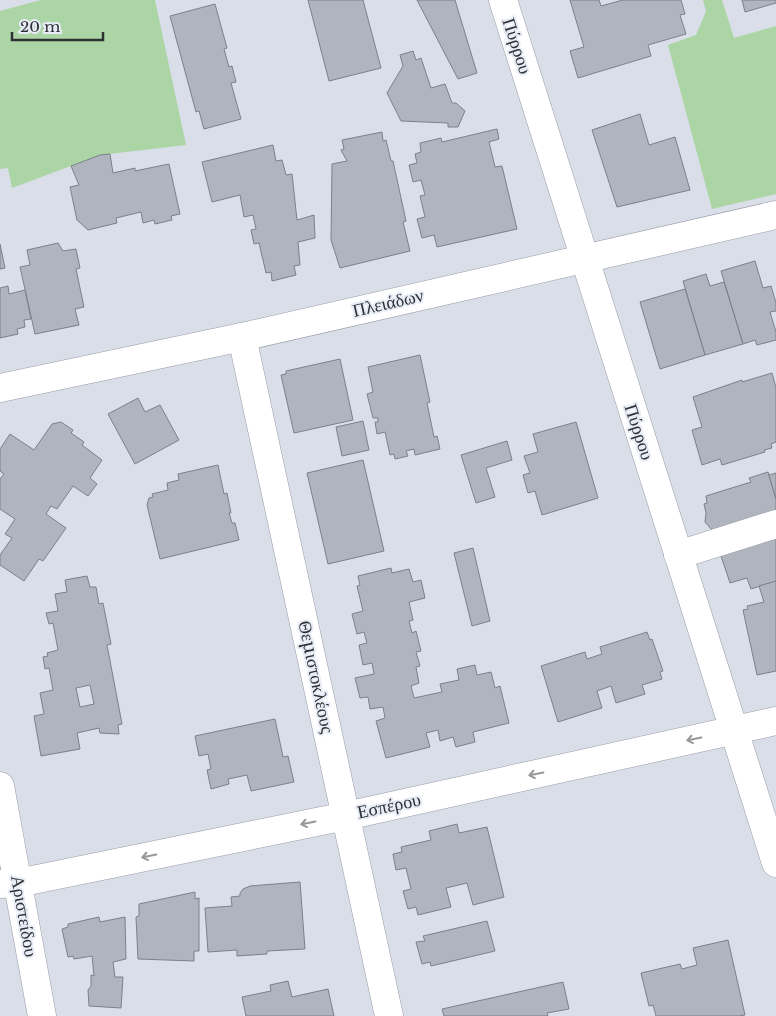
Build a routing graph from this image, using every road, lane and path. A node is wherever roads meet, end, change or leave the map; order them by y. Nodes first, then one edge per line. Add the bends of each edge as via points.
1 (503, 0) edge
2 (776, 215) edge
3 (584, 258) junction
4 (242, 337) junction
5 (0, 388) edge
6 (776, 524) edge
7 (678, 554) junction
8 (776, 721) edge
9 (734, 731) junction
10 (0, 786) edge
11 (346, 816) junction
12 (776, 864) edge
13 (9, 883) edge
14 (42, 1016) edge
15 (389, 1016) edge

1 - 3 street, Πύρρου
2 - 3 street, Πλειάδων
3 - 4 street, Πλειάδων
3 - 7 street, Πύρρου
4 - 5 street, Πλειάδων
4 - 11 street, Θεμιστοκλέους
6 - 7 street
7 - 9 street, Πύρρου
8 - 9 street, Εσπέρου
9 -> 11 street, Εσπέρου
9 - 12 street, Πύρρου
10 - 13 street, Αριστείδου
11 -> 13 street, Εσπέρου
11 - 15 street, Θεμιστοκλέους
13 - 14 street, Αριστείδου

